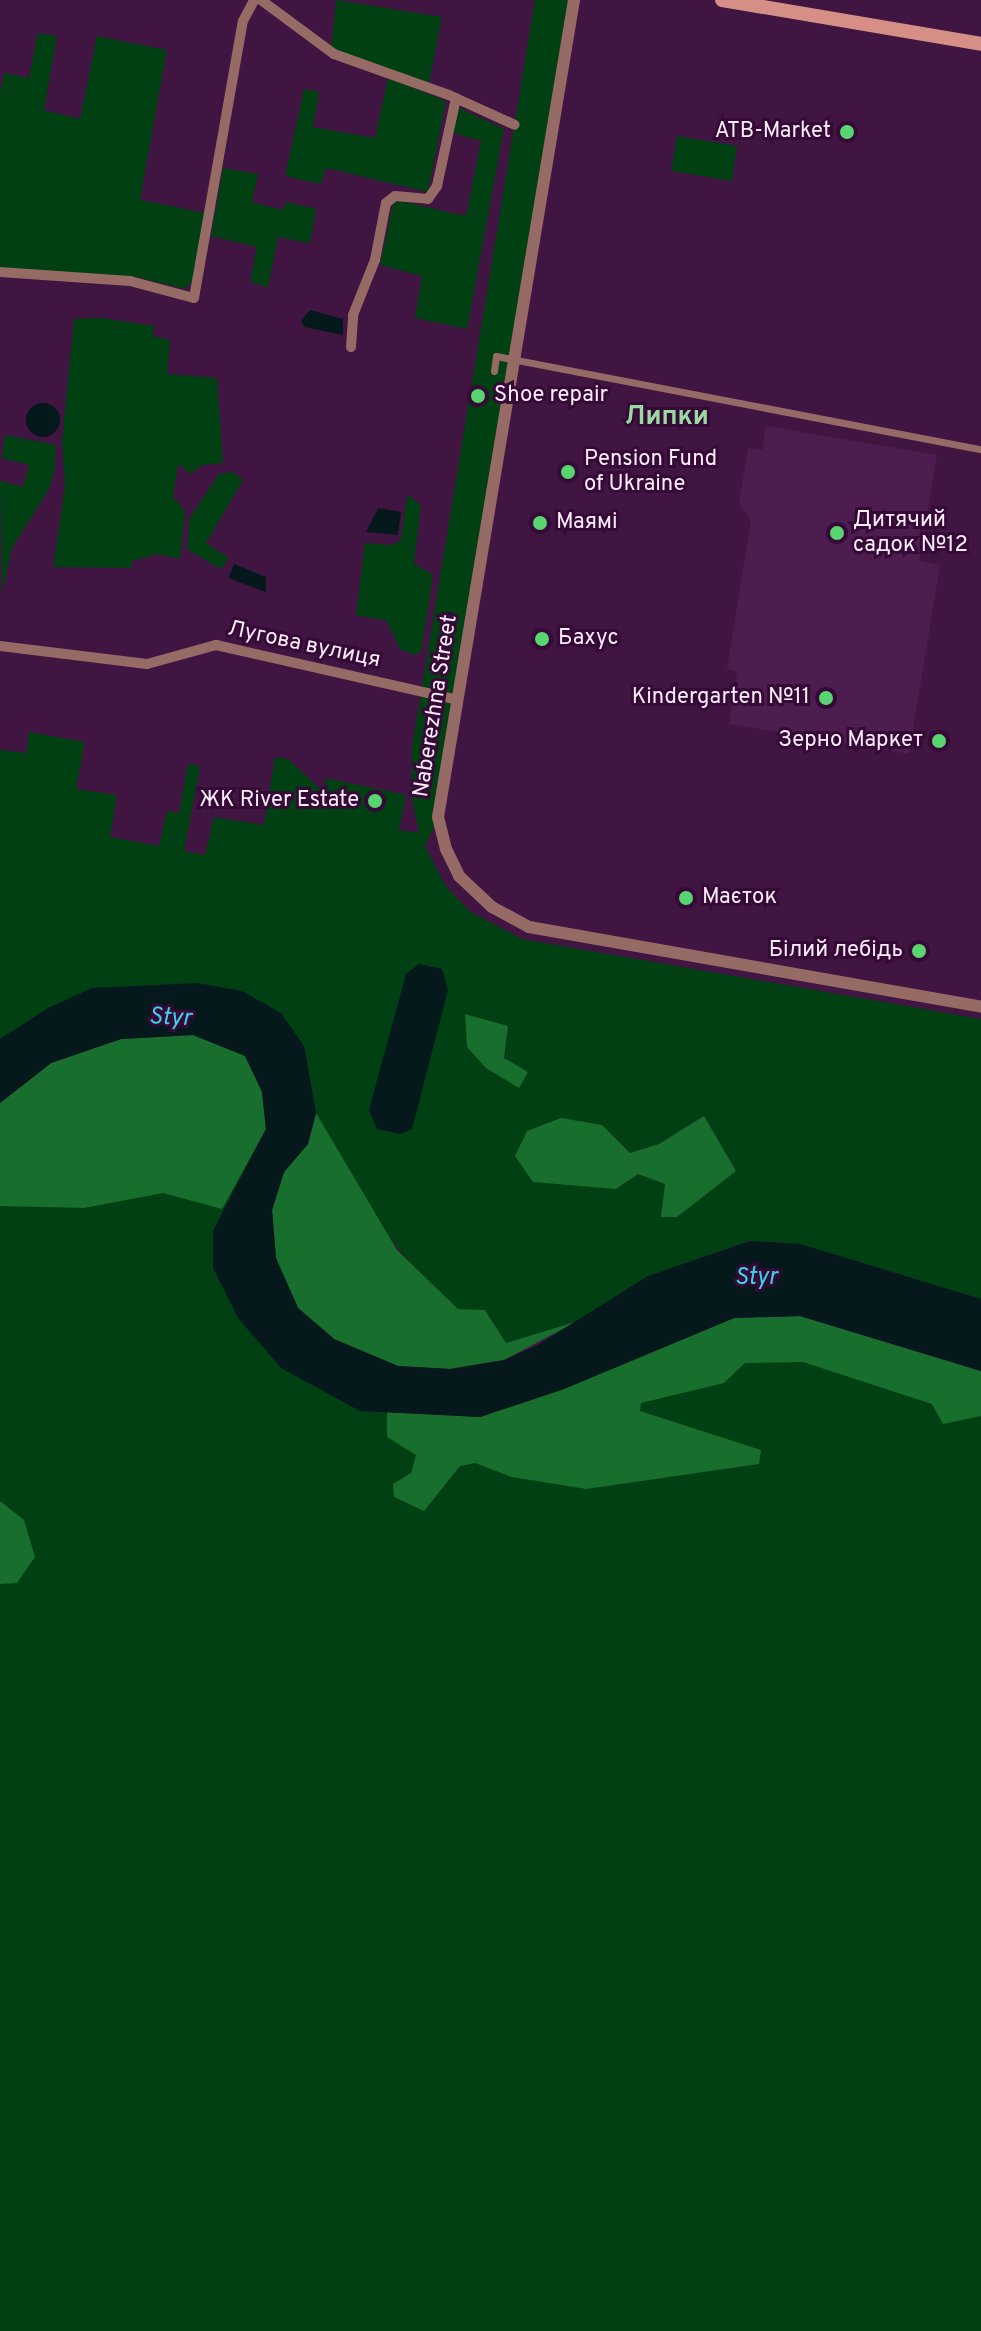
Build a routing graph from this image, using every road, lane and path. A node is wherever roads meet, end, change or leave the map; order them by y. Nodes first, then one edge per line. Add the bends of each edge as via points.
1 (254, 0) edge
2 (261, 0) edge
3 (574, 0) edge
4 (722, 0) edge
5 (981, 44) edge
6 (456, 98) junction
7 (515, 125) dead end
8 (0, 272) edge
9 (351, 347) dead end
10 (514, 359) junction
11 (494, 371) dead end
12 (981, 449) edge
13 (0, 646) edge
14 (458, 700) junction
15 (981, 1007) edge

1 - 8 street via 243,21 194,298 130,281
2 - 6 street via 334,54
3 - 10 street, Naberezhna Street
4 - 5 main road
6 - 7 street
6 - 9 street via 437,186 428,199 395,196 386,203 375,260 353,315
10 - 11 street via 496,356
10 - 12 street
10 - 14 street, Naberezhna Street
13 - 14 street, Лугова вулиця via 147,664 216,645
14 - 15 street, Naberezhna Street via 438,817 459,876 492,907 529,927

